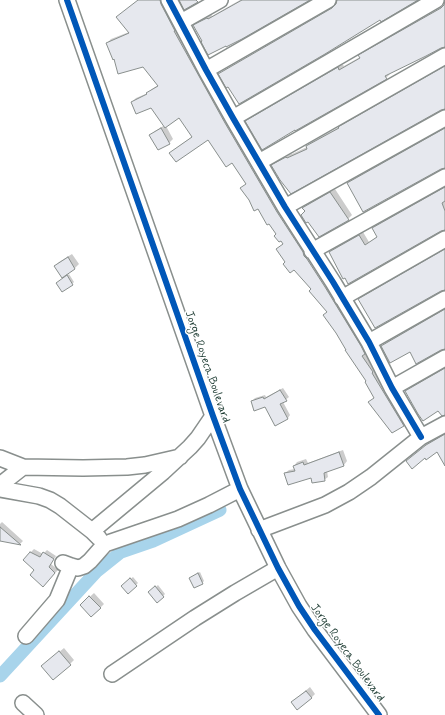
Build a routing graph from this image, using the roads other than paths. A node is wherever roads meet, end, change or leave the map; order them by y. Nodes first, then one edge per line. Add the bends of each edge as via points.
1 (66, 0) edge
2 (169, 0) edge
3 (220, 0) edge
4 (328, 0) edge
5 (436, 0) edge
6 (181, 22) junction
7 (445, 56) edge
8 (206, 70) junction
9 (233, 118) junction
10 (445, 118) edge
11 (259, 162) junction
12 (445, 177) edge
13 (285, 207) junction
14 (445, 239) edge
15 (312, 251) junction
16 (342, 298) junction
17 (445, 299) edge
18 (369, 342) junction
19 (445, 358) edge
20 (392, 388) junction
21 (213, 416) junction
22 (445, 424) edge
23 (421, 437) junction
24 (180, 457) junction
25 (0, 458) edge
26 (23, 467) junction
27 (0, 485) edge
28 (0, 490) edge
29 (243, 496) junction
30 (256, 523) junction
31 (92, 530) junction
32 (105, 544) junction
33 (278, 568) junction
34 (26, 636) dead end
35 (112, 674) dead end
36 (23, 703) dead end
37 (36, 715) edge
38 (379, 715) edge

1 - 21 street, Jorge Royeca Boulevard
2 - 6 street
3 - 6 street
4 - 8 street
5 - 9 street
6 - 8 street
7 - 11 street
8 - 9 street
9 - 11 street
10 - 13 street
11 - 13 street
12 - 15 street
13 - 15 street
14 - 16 street
15 - 16 street
16 - 18 street
17 - 18 street
18 - 20 street
19 - 20 street
20 - 23 street
21 - 24 street via 198,438
21 - 29 street, Jorge Royeca Boulevard
22 - 23 street
23 - 30 street via 371,477 325,505
24 - 26 street via 127,467
24 - 31 street
25 - 26 street
26 - 27 street
28 - 31 street via 50,500
29 - 30 street, Jorge Royeca Boulevard
29 - 32 street
30 - 33 street, Jorge Royeca Boulevard
31 - 32 street
32 - 34 street via 84,566 78,568 67,565 56,600
33 - 35 street via 234,593
33 - 38 street, Jorge Royeca Boulevard via 315,630
36 - 37 street

